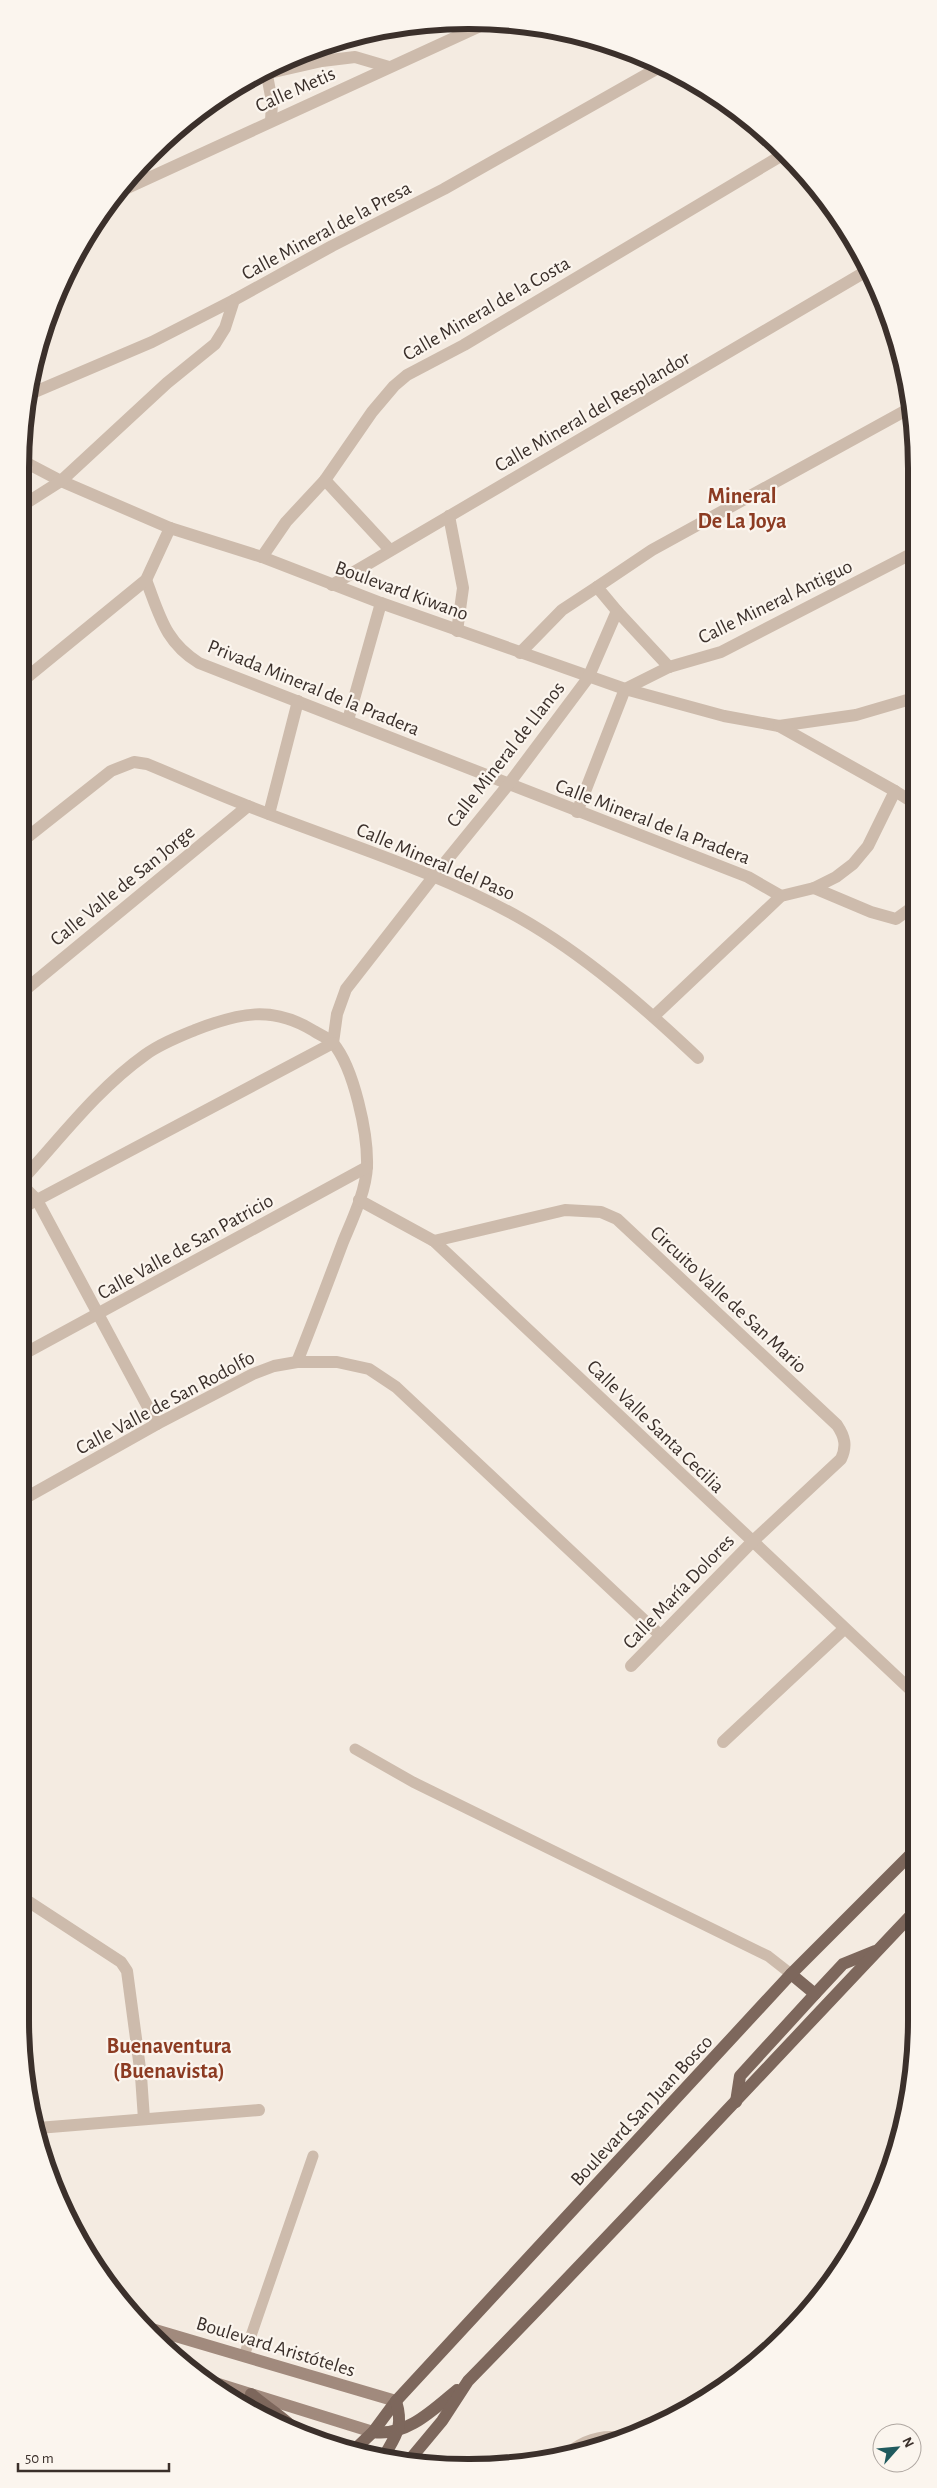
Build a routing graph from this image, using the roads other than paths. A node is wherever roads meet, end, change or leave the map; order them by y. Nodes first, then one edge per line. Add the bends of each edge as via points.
1 (473, 29) edge
2 (390, 67) junction
3 (654, 70) edge
4 (279, 72) edge
5 (267, 78) edge
6 (271, 121) junction
7 (778, 157) edge
8 (133, 185) edge
9 (863, 273) edge
10 (234, 300) junction
11 (36, 392) edge
12 (904, 411) edge
13 (29, 464) edge
14 (325, 480) junction
15 (61, 481) junction
16 (29, 501) edge
17 (449, 516) junction
18 (170, 528) junction
19 (390, 550) junction
20 (262, 556) junction
21 (908, 556) edge
22 (146, 580) junction
23 (332, 584) junction
24 (597, 587) junction
25 (381, 604) junction
26 (617, 611) junction
27 (457, 630) junction
28 (520, 653) junction
29 (669, 667) junction
30 (29, 675) edge
31 (588, 678) junction
32 (625, 690) junction
33 (298, 700) junction
34 (908, 700) edge
35 (348, 720) junction
36 (779, 726) junction
37 (508, 785) junction
38 (895, 791) junction
39 (908, 799) edge
40 (248, 806) junction
41 (577, 812) junction
42 (269, 814) junction
43 (29, 836) edge
44 (434, 876) junction
45 (814, 888) junction
46 (781, 896) junction
47 (908, 910) edge
48 (29, 987) edge
49 (654, 1016) junction
50 (333, 1043) junction
51 (698, 1058) dead end
52 (367, 1168) junction
53 (29, 1172) edge
54 (29, 1192) edge
55 (37, 1200) junction
56 (359, 1200) junction
57 (29, 1204) edge
58 (434, 1241) junction
59 (99, 1314) junction
60 (29, 1351) edge
61 (297, 1362) junction
62 (156, 1424) junction
63 (29, 1496) edge
64 (752, 1542) junction
65 (844, 1629) junction
66 (660, 1636) junction
67 (631, 1666) dead end
68 (908, 1688) edge
69 (723, 1742) dead end
70 (355, 1749) dead end
71 (908, 1857) edge
72 (29, 1902) edge
73 (908, 1918) edge
74 (879, 1949) junction
75 (791, 1974) junction
76 (815, 1994) junction
77 (736, 2102) junction
78 (259, 2110) dead end
79 (144, 2119) junction
80 (43, 2128) edge
81 (313, 2156) dead end
82 (158, 2330) edge
83 (244, 2356) junction
84 (468, 2381) junction
85 (226, 2386) edge
86 (251, 2394) junction
87 (396, 2402) junction
88 (271, 2413) edge
89 (400, 2429) junction
90 (373, 2432) junction
91 (612, 2435) edge
92 (584, 2443) edge
93 (359, 2445) edge
94 (387, 2452) edge
95 (418, 2456) edge

1 - 2 street, Calle Metis
2 - 4 street via 355,58 322,61
2 - 6 street, Calle Metis
3 - 10 street, Calle Mineral de la Presa via 444,189
5 - 6 street via 272,102
6 - 8 street, Calle Metis
7 - 14 street, Calle Mineral de la Costa via 464,345 407,375 372,412
9 - 17 street, Calle Mineral del Resplandor
10 - 11 street via 152,342
10 - 15 street, Calle Mineral de la Presa via 225,328 215,344 167,383
12 - 24 street via 652,550
13 - 15 street, Boulevard Kiwano
14 - 19 street
14 - 20 street, Calle Mineral de la Costa via 286,522
15 - 16 street, Calle Mineral de la Presa
15 - 18 street, Boulevard Kiwano
17 - 19 street, Calle Mineral del Resplandor
17 - 27 street via 463,588
18 - 20 street, Boulevard Kiwano
18 - 22 street
19 - 23 street, Calle Mineral del Resplandor
20 - 23 street, Boulevard Kiwano
21 - 29 street, Calle Mineral Antiguo via 721,652
22 - 30 street
22 - 33 street, Privada Mineral de la Pradera via 168,634 186,655
23 - 25 street, Boulevard Kiwano
24 - 26 street
24 - 28 street via 562,610
25 - 27 street, Boulevard Kiwano
25 - 35 street
26 - 29 street
26 - 31 street, Calle Mineral de Llanos
27 - 28 street, Boulevard Kiwano
28 - 31 street, Boulevard Kiwano
29 - 32 street, Calle Mineral Antiguo
31 - 32 street, Boulevard Kiwano
31 - 37 street, Calle Mineral de Llanos
32 - 36 street, Boulevard Kiwano via 724,716
32 - 41 street
33 - 35 street, Privada Mineral de la Pradera
33 - 42 street
34 - 36 street via 856,715
35 - 37 street, Privada Mineral de la Pradera
36 - 38 street
37 - 41 street, Calle Mineral de la Pradera
37 - 44 street, Calle Mineral de Llanos
38 - 39 street
38 - 45 street via 868,846 836,877
40 - 42 street, Calle Mineral del Paso
40 - 43 street, Calle Mineral del Paso via 147,764 134,762 100,778
40 - 48 street, Calle Valle de San Jorge
41 - 46 street, Calle Mineral de la Pradera via 748,877
42 - 44 street, Calle Mineral del Paso
44 - 49 street, Calle Mineral del Paso via 521,918 577,956
44 - 50 street, Calle Mineral de Llanos via 346,989 337,1014
45 - 46 street
45 - 47 street via 896,919
46 - 49 street
49 - 51 street, Calle Mineral del Paso
50 - 52 street via 360,1107
50 - 53 street via 295,1020 251,1014 227,1018 175,1038 130,1066 90,1104
50 - 55 street
52 - 56 street
52 - 59 street, Calle Valle de San Patricio
54 - 55 street
55 - 57 street
55 - 59 street
56 - 58 street, Calle Valle Santa Cecilia
56 - 61 street
58 - 64 street, Calle Valle Santa Cecilia
58 - 64 street, Circuito Valle de San Mario via 565,1210 601,1212 617,1219 838,1426 845,1443 841,1459
59 - 60 street, Calle Valle de San Patricio
59 - 62 street
61 - 62 street, Calle Valle de San Rodolfo via 253,1374
61 - 66 street via 337,1362 370,1369 396,1386
62 - 63 street, Calle Valle de San Rodolfo
64 - 65 street, Calle Valle Santa Cecilia
64 - 66 street, Calle María Dolores
65 - 68 street, Calle Valle Santa Cecilia
65 - 69 street
66 - 67 street, Calle María Dolores
70 - 75 lane via 413,1782 768,1956
71 - 75 main road, Boulevard San Juan Bosco
72 - 79 street via 121,1962 127,1971
73 - 74 main road
74 - 76 main road via 843,1964
74 - 77 main road
75 - 76 main road
75 - 87 main road, Boulevard San Juan Bosco
76 - 77 main road via 740,2076
77 - 84 main road
78 - 79 street
79 - 80 street
81 - 83 lane
82 - 83 street, Boulevard Aristóteles
83 - 87 street, Boulevard Aristóteles
84 - 89 main road via 422,2420
84 - 95 main road
85 - 86 street
86 - 88 main road
86 - 90 street
87 - 89 main road
87 - 90 main road, Boulevard San Juan Bosco
89 - 90 main road via 385,2434
89 - 94 main road
90 - 93 main road, Boulevard San Juan Bosco
91 - 92 lane

